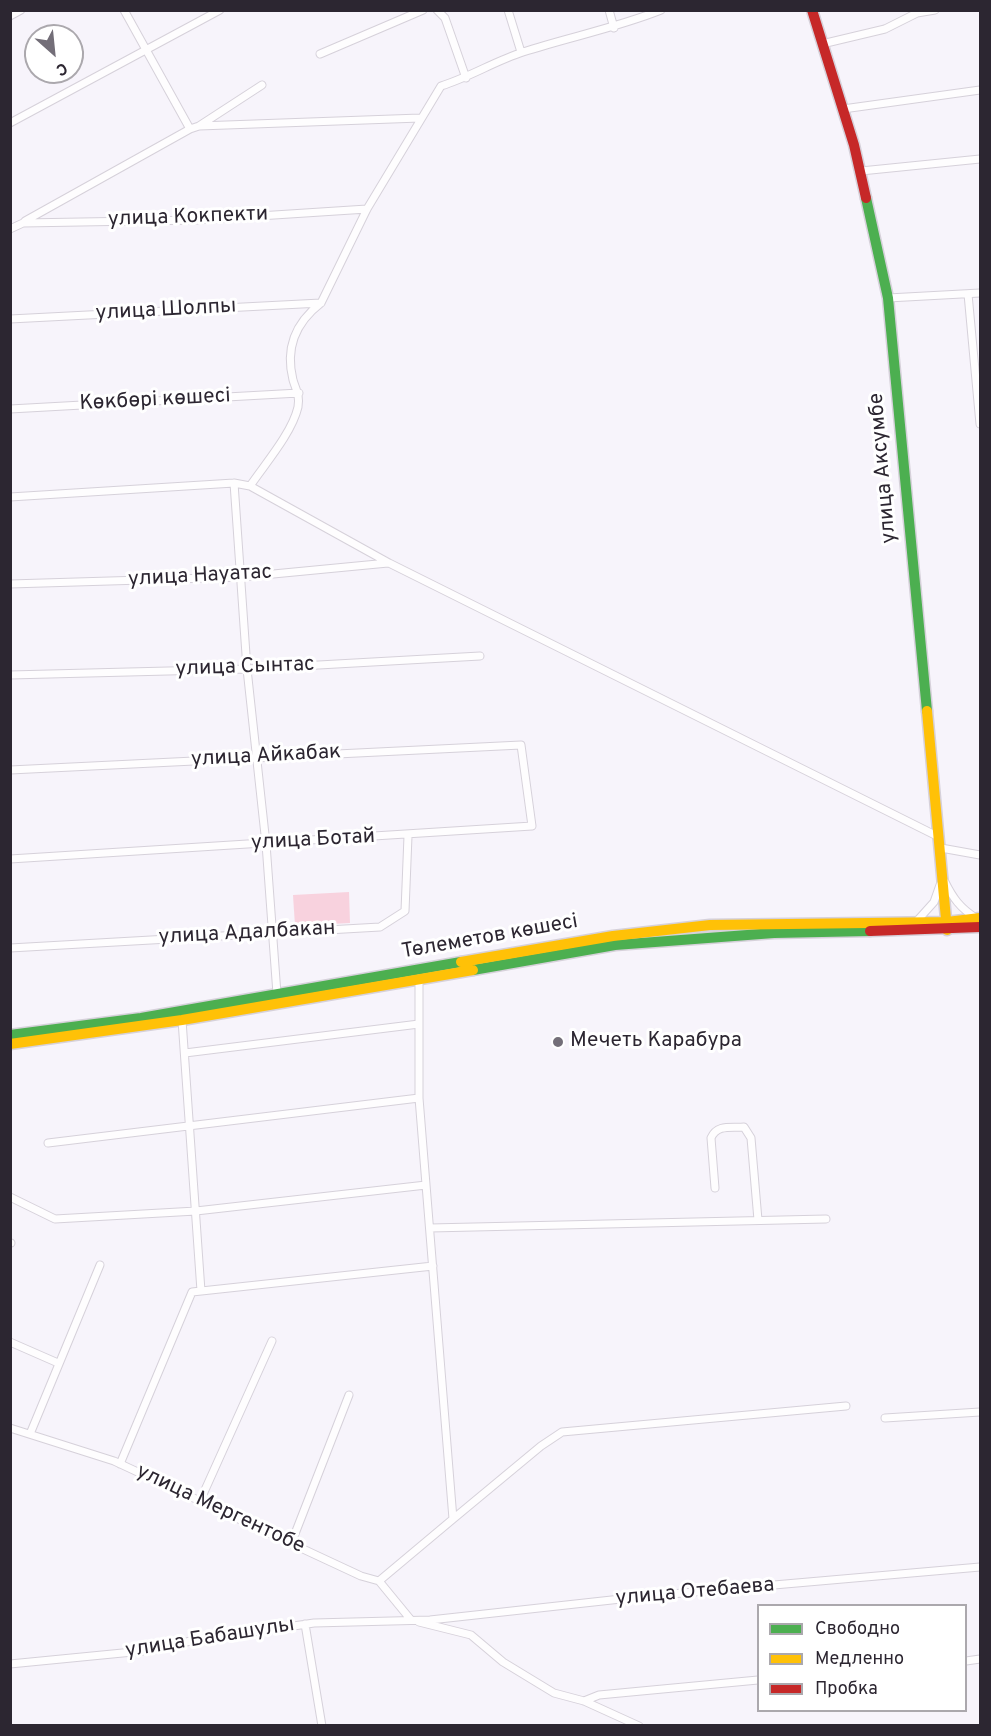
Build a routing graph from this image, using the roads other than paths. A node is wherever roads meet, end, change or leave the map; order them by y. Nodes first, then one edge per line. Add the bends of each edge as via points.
1 (21, 10) edge
2 (123, 10) edge
3 (220, 10) edge
4 (423, 10) edge
5 (437, 10) edge
6 (508, 10) edge
7 (609, 10) edge
8 (661, 10) edge
9 (812, 10) edge
10 (935, 10) edge
11 (10, 16) edge
12 (614, 28) junction
13 (822, 44) junction
14 (146, 50) junction
15 (521, 52) junction
16 (320, 54) dead end
17 (466, 78) junction
18 (262, 85) dead end
19 (981, 90) edge
20 (843, 109) junction
21 (420, 118) junction
22 (10, 123) edge
23 (198, 126) junction
24 (190, 129) junction
25 (981, 159) edge
26 (861, 171) junction
27 (367, 209) junction
28 (23, 223) junction
29 (10, 229) edge
30 (981, 293) edge
31 (968, 294) junction
32 (888, 298) junction
33 (321, 303) junction
34 (10, 319) edge
35 (299, 393) junction
36 (10, 409) edge
37 (981, 424) edge
38 (234, 483) junction
39 (250, 486) junction
40 (10, 497) edge
41 (389, 562) junction
42 (242, 577) junction
43 (10, 584) edge
44 (480, 656) dead end
45 (247, 669) junction
46 (10, 675) edge
47 (521, 745) joint
48 (255, 758) junction
49 (10, 770) edge
50 (408, 836) junction
51 (940, 843) junction
52 (266, 844) junction
53 (981, 855) edge
54 (10, 859) edge
55 (943, 877) junction
56 (980, 921) edge
57 (916, 922) junction
58 (947, 926) junction
59 (271, 932) junction
60 (10, 948) edge
61 (419, 978) junction
62 (277, 994) junction
63 (221, 1009) junction
64 (183, 1020) junction
65 (419, 1024) junction
66 (10, 1035) edge
67 (10, 1044) edge
68 (185, 1053) junction
69 (419, 1098) junction
70 (190, 1125) junction
71 (48, 1143) dead end
72 (426, 1185) junction
73 (716, 1188) dead end
74 (10, 1197) edge
75 (196, 1211) junction
76 (826, 1219) dead end
77 (758, 1220) junction
78 (430, 1228) junction
79 (100, 1264) dead end
80 (433, 1266) junction
81 (201, 1291) junction
82 (272, 1341) dead end
83 (10, 1342) edge
84 (58, 1363) junction
85 (349, 1395) dead end
86 (846, 1406) dead end
87 (981, 1412) edge
88 (885, 1418) dead end
89 (10, 1428) edge
90 (30, 1434) junction
91 (120, 1464) junction
92 (200, 1501) junction
93 (453, 1519) junction
94 (291, 1544) junction
95 (981, 1567) edge
96 (378, 1581) junction
97 (411, 1620) junction
98 (305, 1624) junction
99 (10, 1664) edge
100 (757, 1680) edge
101 (584, 1701) junction
102 (322, 1725) edge
103 (639, 1725) edge

1 - 11 street
2 - 14 street
3 - 14 street
4 - 16 street
5 - 17 street via 445,18
6 - 15 street
7 - 12 street
8 - 12 street
9 - 13 main road, улица Аксумбе
10 - 13 street via 916,13 885,29
12 - 15 street
13 - 20 main road, улица Аксумбе
14 - 22 street
14 - 24 street
15 - 17 street
17 - 21 street via 441,86
18 - 23 street
19 - 20 street
20 - 26 main road, улица Аксумбе
21 - 23 street
21 - 27 street
23 - 24 street
24 - 28 street
25 - 26 street
26 - 32 main road, улица Аксумбе
27 - 28 street, улица Кокпекти via 197,219
27 - 33 street
28 - 29 street, улица Кокпекти
30 - 31 street
31 - 32 street
31 - 37 street
32 - 51 main road, улица Аксумбе
33 - 34 street, улица Шолпы
33 - 35 street via 311,310 289,346 288,359
35 - 36 street, Көкбөрі көшесі
35 - 39 street via 297,408 277,448
38 - 39 street
38 - 40 street
38 - 42 street
39 - 41 street
41 - 42 street, улица Науатас
41 - 51 street
42 - 43 street, улица Науатас
42 - 45 street
44 - 45 street, улица Сынтас
45 - 46 street, улица Сынтас
45 - 48 street
47 - 48 street, улица Айкабак
47 - 50 street, улица Ботай via 532,826
48 - 49 street, улица Айкабак
48 - 52 street
50 - 52 street, улица Ботай
50 - 59 street, улица Адалбакан via 405,911 380,927
51 - 53 street
51 - 55 main road, улица Аксумбе
52 - 54 street, улица Ботай
52 - 59 street
55 - 56 street via 963,910
55 - 57 street via 934,903
55 - 58 main road, улица Аксумбе
56 - 58 main road, Төлеметов көшесі
57 - 58 main road, Төлеметов көшесі
57 - 62 main road, Төлеметов көшесі via 710,925 614,936
58 - 61 main road, Төлеметов көшесі via 673,939
59 - 60 street, улица Адалбакан
59 - 62 street
61 - 63 main road, Төлеметов көшесі
61 - 65 street
62 - 63 main road, Төлеметов көшесі
63 - 64 main road, Төлеметов көшесі
63 - 66 main road, Төлеметов көшесі
64 - 67 main road, Төлеметов көшесі
64 - 68 street
65 - 68 street
65 - 69 street
68 - 70 street
69 - 70 street
69 - 72 street
70 - 71 street
70 - 75 street
72 - 75 street
72 - 78 street
73 - 77 street via 711,1138 721,1128 744,1128 751,1138
74 - 75 street via 55,1219
75 - 81 street
76 - 77 street
77 - 78 street
78 - 80 street
79 - 84 street
80 - 81 street
80 - 93 street
81 - 91 street via 192,1292
82 - 92 street
83 - 84 street
84 - 90 street
85 - 94 street
86 - 93 street via 562,1432
87 - 88 street
89 - 90 street, улица Мергентобе
90 - 91 street, улица Мергентобе
91 - 92 street, улица Мергентобе
92 - 94 street, улица Мергентобе
93 - 96 street
94 - 96 street, улица Мергентобе
95 - 97 street, улица Отебаева
96 - 97 street
97 - 98 street, улица Бабашулы
97 - 101 street via 471,1635 503,1662 554,1694
98 - 99 street, улица Бабашулы via 143,1651
98 - 102 street
100 - 101 street via 599,1695
101 - 103 street

